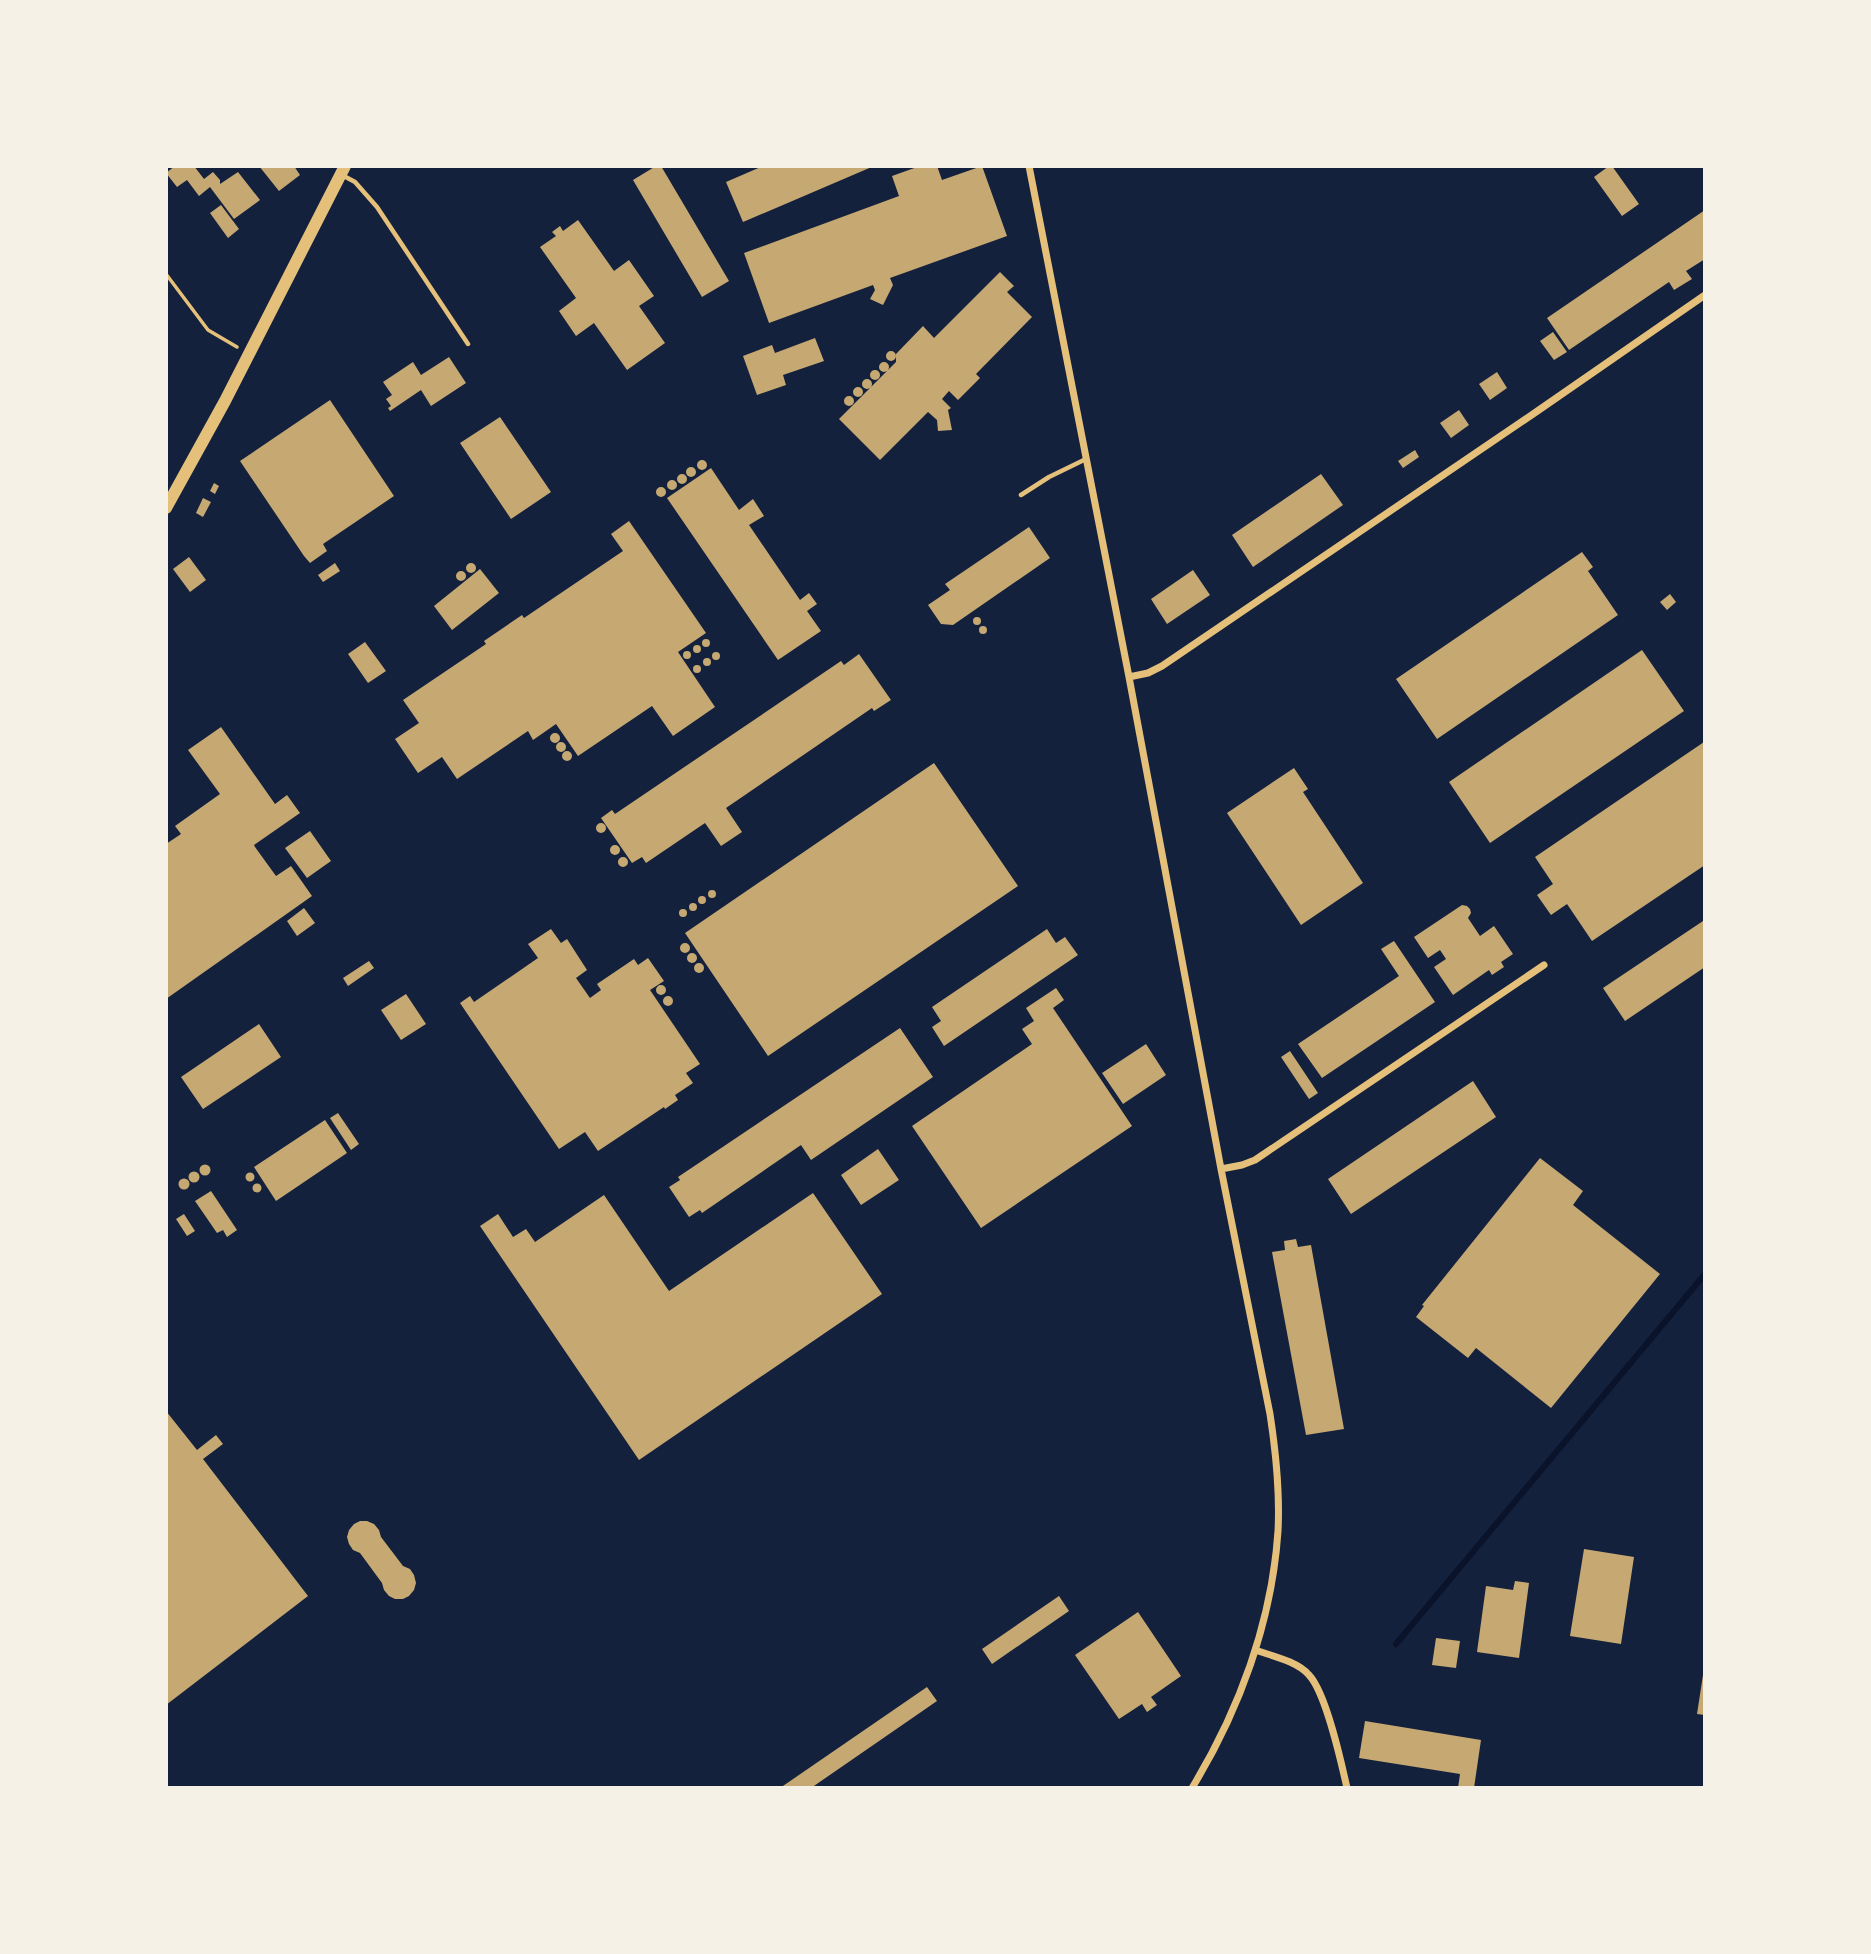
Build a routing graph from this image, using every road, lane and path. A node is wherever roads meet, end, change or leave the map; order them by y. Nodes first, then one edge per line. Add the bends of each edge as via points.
1 (1029, 166) edge
2 (343, 170) edge
3 (166, 274) edge
4 (1705, 295) edge
5 (468, 344) dead end
6 (249, 353) junction
7 (1087, 459) junction
8 (1021, 495) dead end
9 (166, 508) edge
10 (1129, 677) junction
11 (1544, 965) dead end
12 (1221, 1169) junction
13 (1255, 1650) junction
14 (1192, 1788) edge
15 (1347, 1788) edge

1 - 7 street
2 - 5 lane via 377,207
2 - 6 main road
3 - 6 path via 208,330
4 - 10 street via 1162,666
6 - 9 main road
7 - 8 lane
7 - 10 street
10 - 12 street
11 - 12 street via 1255,1160
12 - 13 street via 1276,1454 1278,1531
13 - 14 street via 1213,1754
13 - 15 street via 1309,1675 1319,1689

